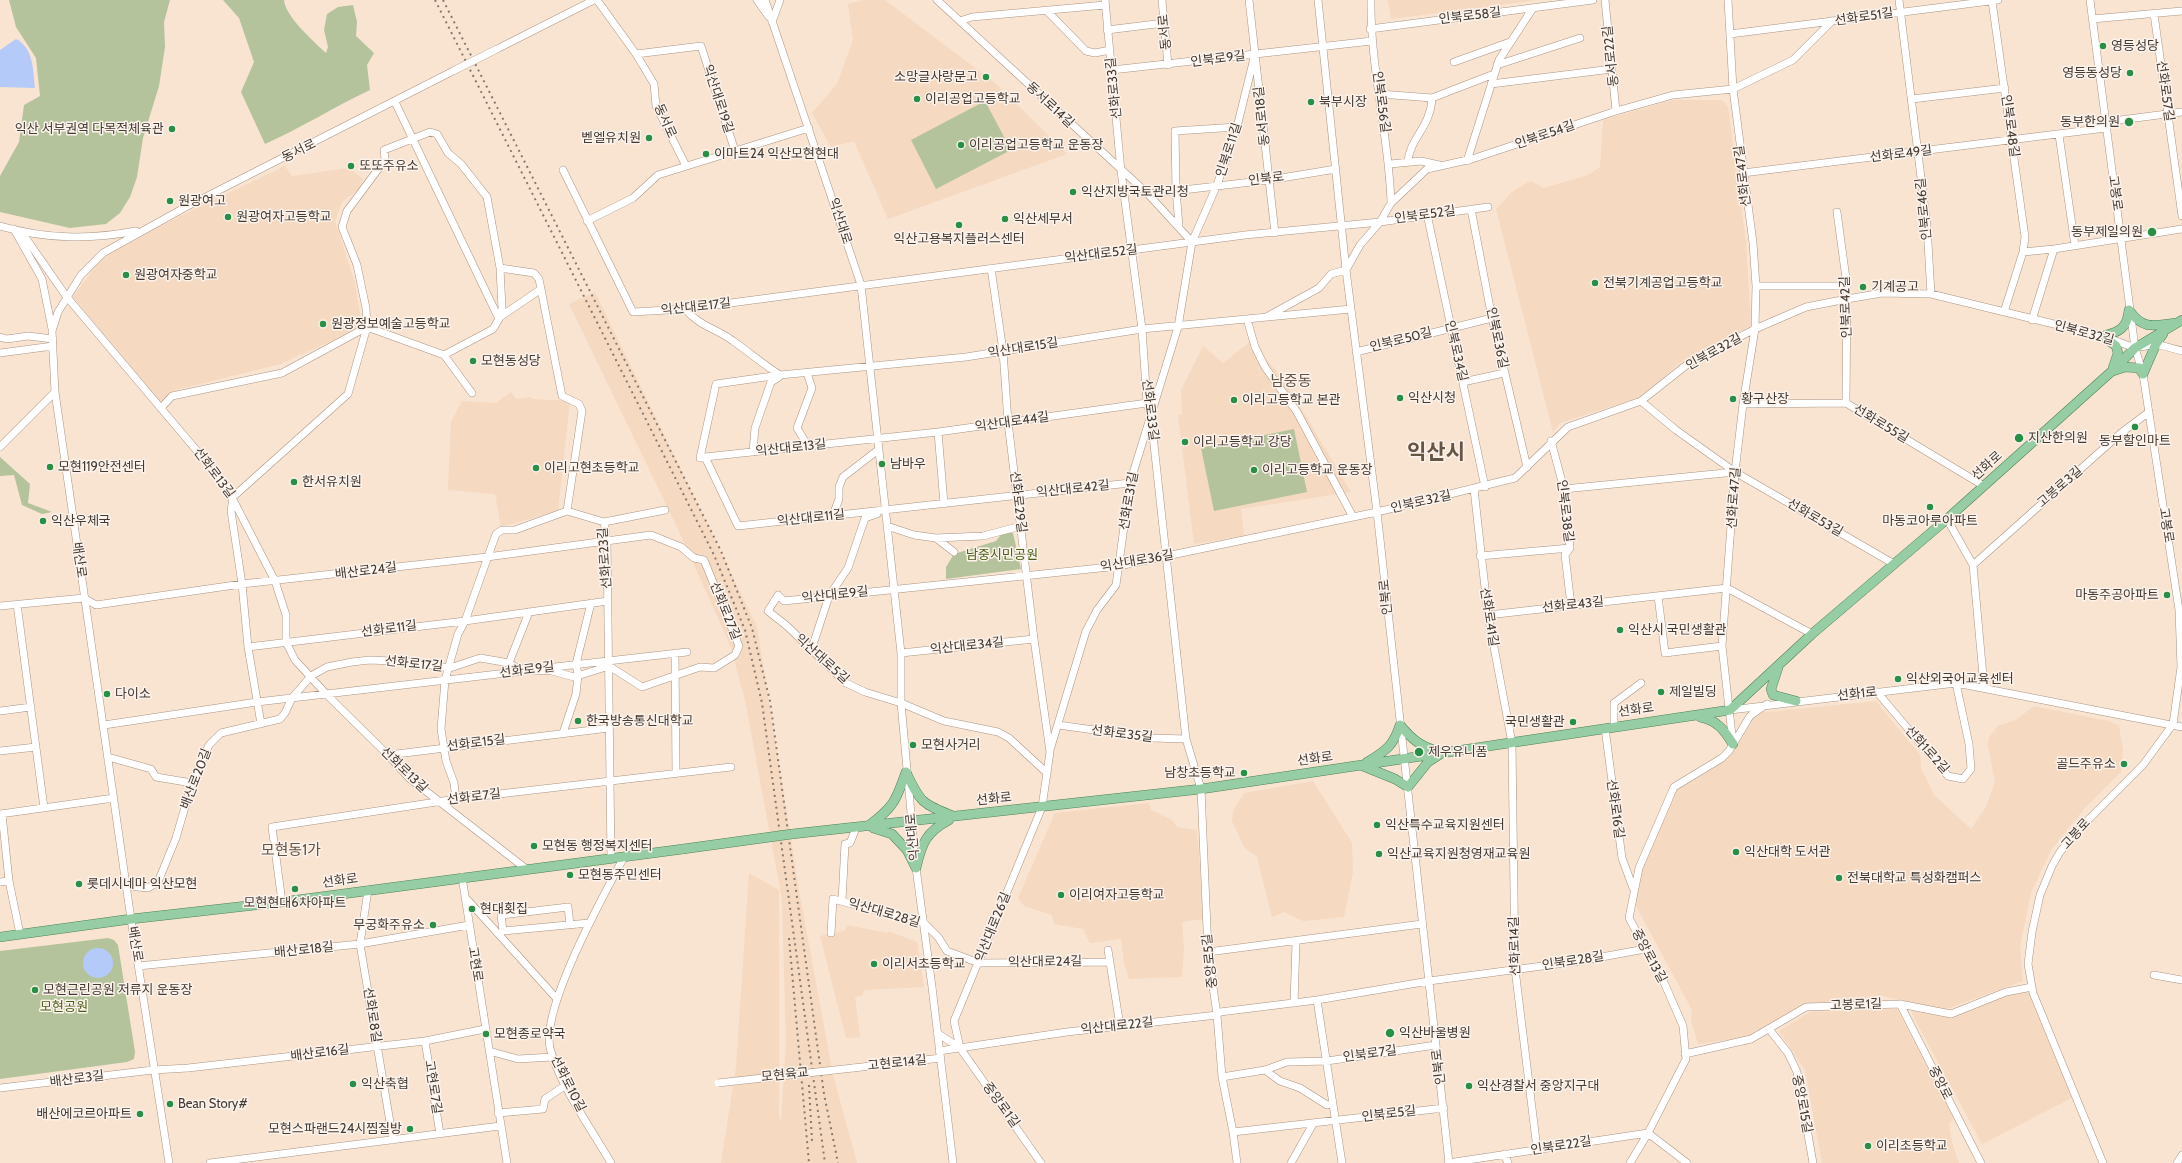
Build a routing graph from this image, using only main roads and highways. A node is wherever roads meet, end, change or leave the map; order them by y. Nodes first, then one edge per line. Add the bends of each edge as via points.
1 (2180, 322) edge
2 (2112, 371) junction
3 (1778, 668) junction
4 (1796, 701) road end
5 (1690, 716) junction
6 (1733, 744) road end
7 (1442, 753) junction
8 (1362, 766) junction
9 (954, 817) junction
10 (868, 827) junction
11 (0, 937) edge

1 - 2 main road, 선화로 via 2135,348
1 - 2 main road via 2160,336 2143,374 2139,368 2133,367
1 - 2 main road via 2145,325 2129,310 2128,322 2116,333 2102,336 2116,346 2118,352
2 - 3 main road, 선화로 via 1947,519 1812,634
3 - 4 main road via 1771,689 1772,695
3 - 5 main road, 선화로 via 1730,710
5 - 6 main road via 1709,719 1718,724
5 - 7 main road, 선화로
7 - 8 main road, 선화로
7 - 8 main road via 1428,762 1408,787
7 - 8 main road via 1418,744 1400,725 1396,739 1387,750
8 - 9 main road, 선화로 via 1201,789
9 - 10 main road, 선화로
9 - 10 main road via 934,828 921,846 916,868 907,850 892,834
9 - 10 main road via 931,808 917,796 906,772 897,798 886,812
10 - 11 main road, 선화로, bridge via 792,834

